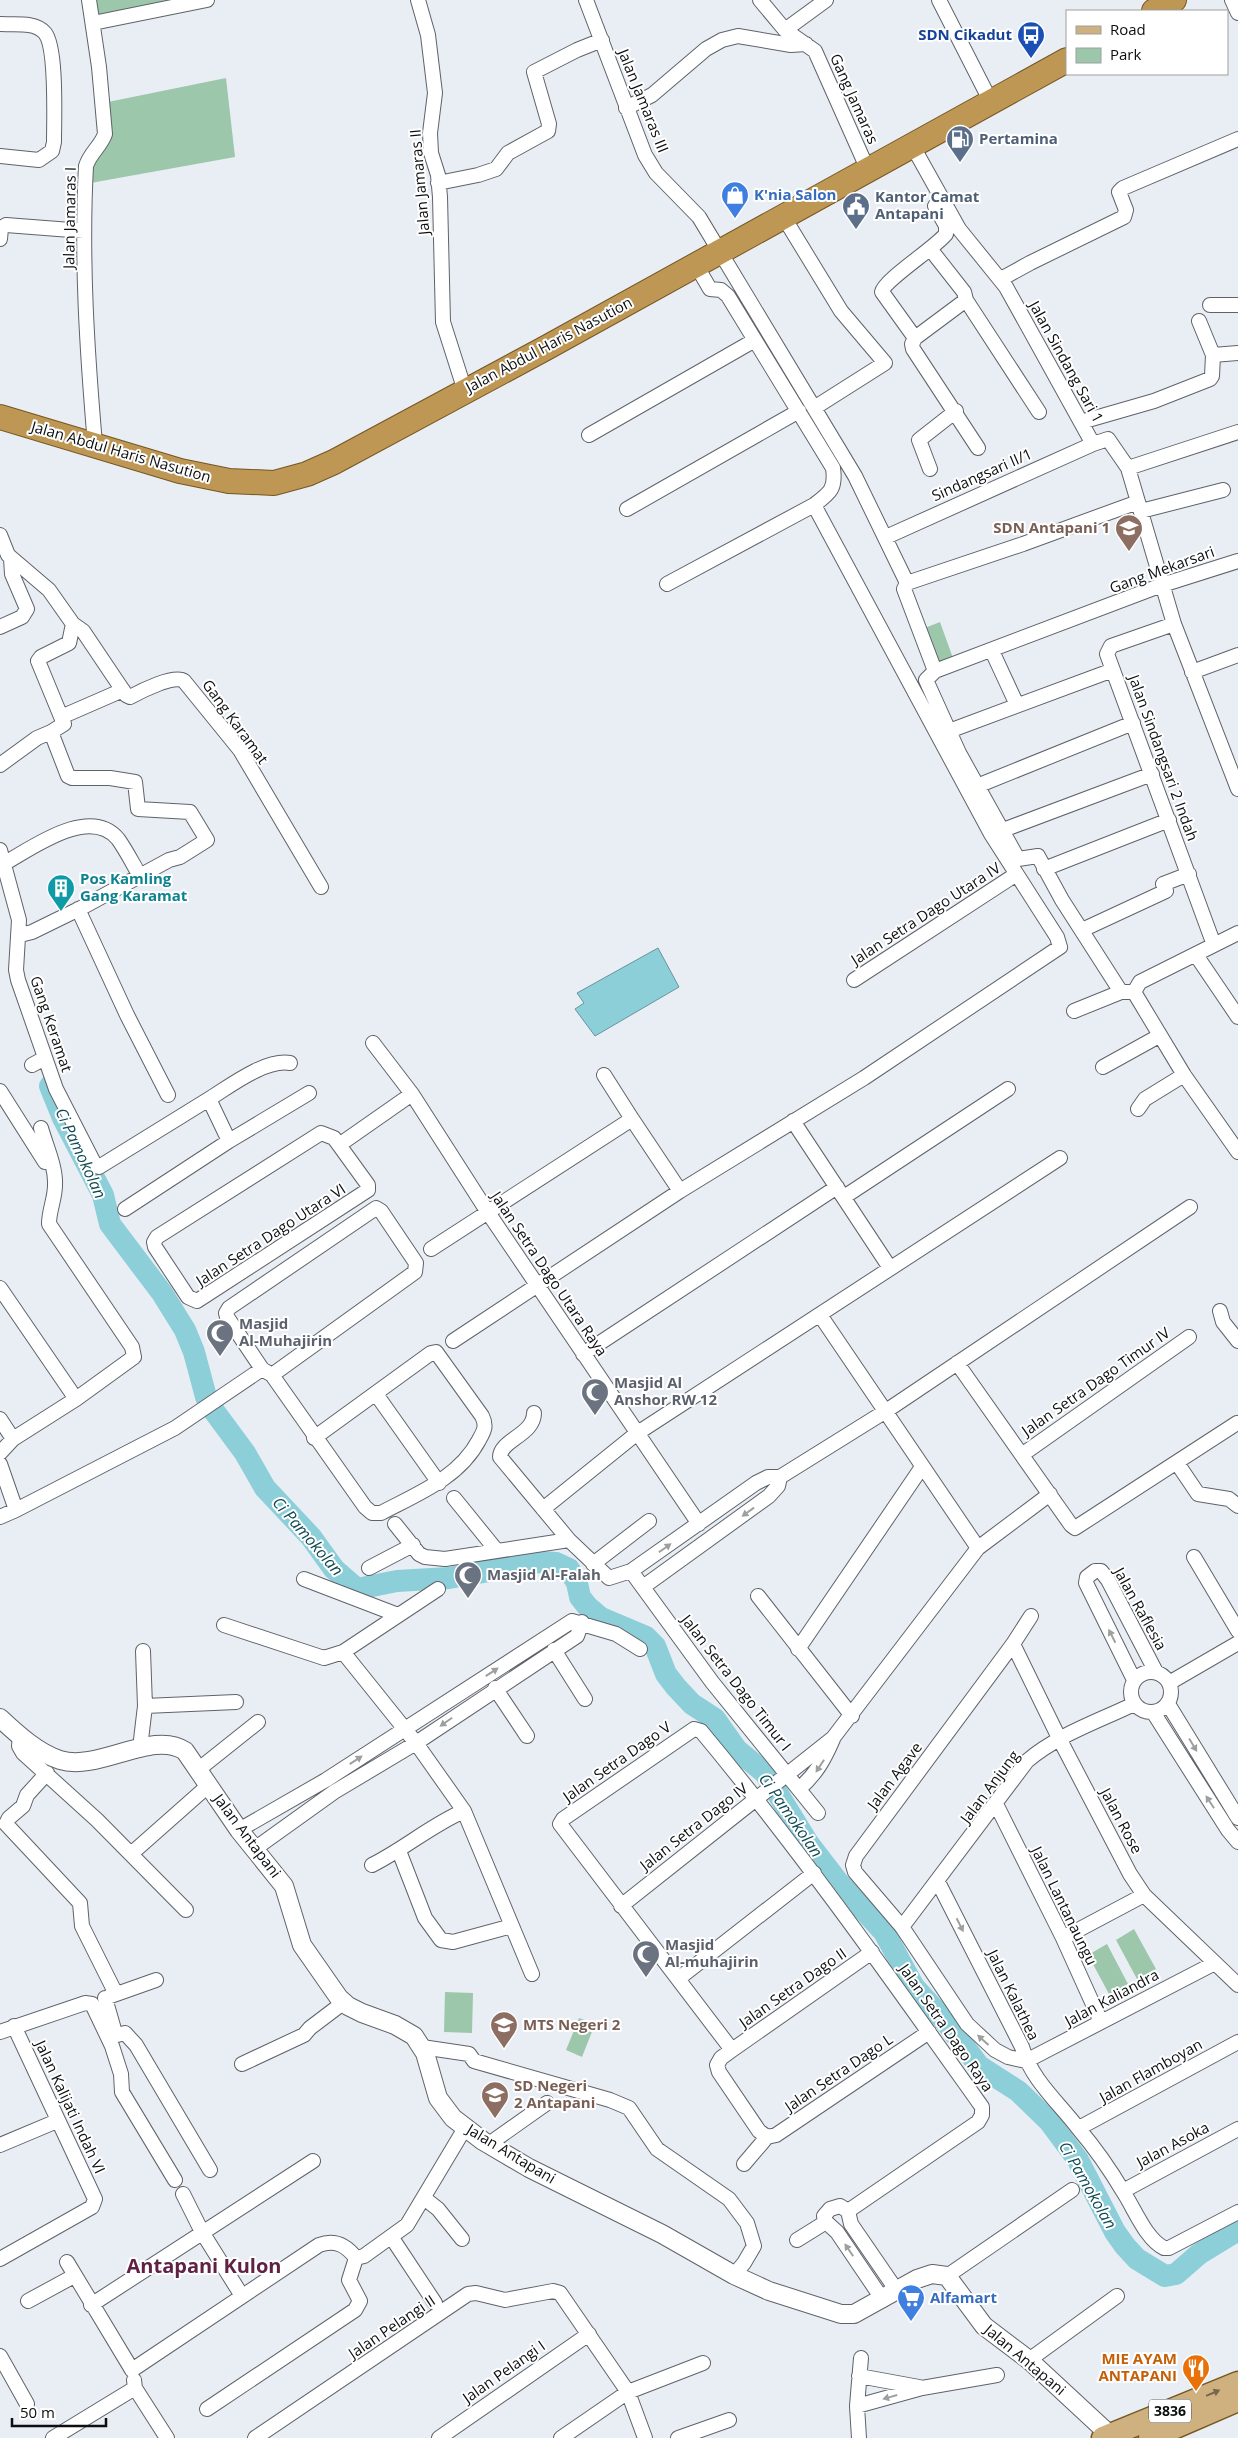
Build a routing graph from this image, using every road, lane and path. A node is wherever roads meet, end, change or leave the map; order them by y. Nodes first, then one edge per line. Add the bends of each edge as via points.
1 (89, 0) edge
2 (207, 0) edge
3 (418, 0) edge
4 (586, 0) edge
5 (760, 0) edge
6 (826, 0) edge
7 (939, 0) edge
8 (1174, 0) edge
9 (1232, 0) edge
10 (1156, 10) edge
11 (1238, 13) edge
12 (93, 23) junction
13 (0, 24) edge
14 (785, 30) junction
15 (602, 40) junction
16 (806, 44) junction
17 (1066, 61) edge
18 (991, 102) junction
19 (626, 108) junction
20 (1238, 139) edge
21 (908, 147) junction
22 (0, 156) edge
23 (868, 170) junction
24 (438, 183) junction
25 (783, 216) junction
26 (84, 231) junction
27 (0, 239) edge
28 (931, 250) junction
29 (718, 253) junction
30 (696, 265) junction
31 (1001, 279) junction
32 (966, 300) junction
33 (1210, 305) dead end
34 (1238, 305) edge
35 (1199, 321) dead end
36 (915, 338) junction
37 (755, 340) junction
38 (1238, 353) edge
39 (1213, 355) junction
40 (465, 391) junction
41 (814, 408) junction
42 (956, 411) junction
43 (799, 412) junction
44 (1039, 412) dead end
45 (0, 417) edge
46 (1081, 422) junction
47 (1238, 432) edge
48 (588, 435) dead end
49 (95, 444) junction
50 (1093, 444) junction
51 (978, 448) dead end
52 (1128, 468) junction
53 (930, 469) dead end
54 (1223, 490) dead end
55 (814, 505) junction
56 (1139, 507) junction
57 (627, 509) dead end
58 (0, 535) edge
59 (886, 537) junction
60 (11, 558) junction
61 (1238, 560) edge
62 (907, 583) junction
63 (667, 584) dead end
64 (1162, 585) junction
65 (73, 624) junction
66 (1174, 624) junction
67 (0, 627) edge
68 (992, 651) junction
69 (1238, 654) edge
70 (1113, 670) junction
71 (935, 671) junction
72 (1192, 672) junction
73 (123, 690) junction
74 (1018, 705) junction
75 (61, 717) junction
76 (1133, 723) junction
77 (949, 731) junction
78 (51, 732) junction
79 (0, 765) edge
80 (1152, 774) junction
81 (1236, 780) edge
82 (977, 786) junction
83 (1169, 820) junction
84 (1003, 830) junction
85 (2, 857) edge
86 (1044, 869) junction
87 (1189, 874) junction
88 (1015, 875) junction
89 (140, 876) junction
90 (321, 886) dead end
91 (78, 909) junction
92 (1082, 930) junction
93 (1238, 933) edge
94 (20, 935) junction
95 (1214, 945) junction
96 (1196, 955) junction
97 (854, 980) dead end
98 (1128, 992) junction
99 (1074, 1012) dead end
100 (1238, 1017) edge
101 (1159, 1036) junction
102 (373, 1042) dead end
103 (290, 1063) dead end
104 (1103, 1067) dead end
105 (604, 1075) dead end
106 (1184, 1076) junction
107 (1008, 1089) dead end
108 (0, 1091) edge
109 (309, 1093) dead end
110 (412, 1094) junction
111 (168, 1095) dead end
112 (209, 1099) junction
113 (1138, 1109) dead end
114 (632, 1119) junction
115 (793, 1121) junction
116 (41, 1128) dead end
117 (229, 1141) junction
118 (339, 1145) junction
119 (1238, 1152) edge
120 (1060, 1158) dead end
121 (55, 1179) junction
122 (680, 1191) junction
123 (841, 1192) junction
124 (1190, 1208) dead end
125 (125, 1209) dead end
126 (487, 1211) junction
127 (431, 1249) dead end
128 (890, 1268) junction
129 (536, 1285) junction
130 (0, 1288) edge
131 (1220, 1311) dead end
132 (820, 1315) junction
133 (1189, 1337) dead end
134 (453, 1341) dead end
135 (1238, 1341) edge
136 (582, 1354) junction
137 (957, 1363) junction
138 (267, 1372) junction
139 (376, 1394) junction
140 (76, 1399) junction
141 (886, 1411) junction
142 (534, 1413) dead end
143 (0, 1419) edge
144 (1237, 1423) edge
145 (636, 1434) junction
146 (314, 1438) junction
147 (13, 1440) junction
148 (0, 1453) edge
149 (1023, 1454) junction
150 (1177, 1463) junction
151 (0, 1464) edge
152 (922, 1466) junction
153 (780, 1477) junction
154 (439, 1482) junction
155 (1050, 1494) junction
156 (454, 1498) dead end
157 (9, 1504) edge
158 (1238, 1506) edge
159 (543, 1509) junction
160 (0, 1517) edge
161 (649, 1521) dead end
162 (395, 1524) dead end
163 (698, 1524) junction
164 (569, 1540) junction
165 (413, 1545) junction
166 (978, 1548) junction
167 (497, 1550) junction
168 (1194, 1557) dead end
169 (593, 1564) junction
170 (370, 1568) dead end
171 (631, 1571) junction
172 (304, 1579) dead end
173 (643, 1588) junction
174 (438, 1589) dead end
175 (758, 1596) dead end
176 (398, 1615) junction
177 (1031, 1616) dead end
178 (582, 1622) junction
179 (224, 1625) dead end
180 (1238, 1631) edge
181 (1238, 1643) edge
182 (1013, 1644) junction
183 (640, 1649) dead end
184 (798, 1649) junction
185 (554, 1650) junction
186 (143, 1651) dead end
187 (343, 1652) junction
188 (1156, 1672) junction
189 (1134, 1680) junction
190 (1169, 1683) junction
191 (495, 1688) junction
192 (585, 1699) dead end
193 (236, 1702) dead end
194 (1134, 1704) junction
195 (1168, 1704) junction
196 (145, 1706) junction
197 (1153, 1712) junction
198 (852, 1716) junction
199 (0, 1718) edge
200 (258, 1722) dead end
201 (404, 1728) junction
202 (694, 1729) joint
203 (20, 1736) junction
204 (527, 1736) dead end
205 (833, 1738) junction
206 (1060, 1740) junction
207 (416, 1743) junction
208 (140, 1748) junction
209 (199, 1769) junction
210 (47, 1773) junction
211 (784, 1777) junction
212 (326, 1780) junction
213 (209, 1786) junction
214 (799, 1789) junction
215 (334, 1792) junction
216 (761, 1795) junction
217 (285, 1802) junction
218 (996, 1804) junction
219 (464, 1811) junction
220 (818, 1813) dead end
221 (1238, 1818) edge
222 (296, 1819) junction
223 (1233, 1827) edge
224 (239, 1830) junction
225 (1238, 1842) edge
226 (253, 1850) junction
227 (400, 1851) junction
228 (131, 1854) junction
229 (372, 1865) dead end
230 (814, 1873) junction
231 (938, 1882) junction
232 (1144, 1895) junction
233 (621, 1906) junction
234 (186, 1910) dead end
235 (512, 1926) junction
236 (902, 1927) junction
237 (1063, 1938) junction
238 (872, 1952) junction
239 (1213, 1964) junction
240 (532, 1974) dead end
241 (678, 1979) junction
242 (156, 1980) dead end
243 (1238, 1985) edge
244 (101, 2000) junction
245 (344, 2003) junction
246 (1101, 2022) junction
247 (14, 2026) junction
248 (0, 2032) edge
249 (928, 2032) junction
250 (1238, 2042) edge
251 (422, 2047) junction
252 (732, 2050) junction
253 (1026, 2061) junction
254 (242, 2064) dead end
255 (547, 2103) dead end
256 (57, 2121) junction
257 (465, 2128) junction
258 (1079, 2128) junction
259 (1238, 2128) edge
260 (763, 2134) junction
261 (489, 2144) junction
262 (0, 2145) edge
263 (313, 2161) dead end
264 (744, 2164) dead end
265 (210, 2170) dead end
266 (175, 2180) dead end
267 (1072, 2190) dead end
268 (1123, 2191) junction
269 (183, 2194) dead end
270 (424, 2198) junction
271 (848, 2211) junction
272 (1238, 2212) edge
273 (826, 2222) junction
274 (202, 2232) junction
275 (392, 2238) junction
276 (462, 2239) dead end
277 (797, 2240) dead end
278 (356, 2258) junction
279 (0, 2259) edge
280 (67, 2262) dead end
281 (734, 2275) junction
282 (74, 2276) junction
283 (947, 2276) junction
284 (242, 2296) junction
285 (890, 2296) junction
286 (1117, 2296) dead end
287 (28, 2301) dead end
288 (435, 2303) dead end
289 (92, 2305) junction
290 (588, 2334) junction
291 (0, 2356) edge
292 (860, 2358) dead end
293 (1029, 2360) junction
294 (702, 2364) dead end
295 (132, 2370) junction
296 (859, 2376) junction
297 (997, 2376) dead end
298 (1238, 2383) edge
299 (135, 2388) junction
300 (922, 2388) junction
301 (628, 2392) junction
302 (1238, 2400) edge
303 (27, 2404) dead end
304 (857, 2406) junction
305 (207, 2409) dead end
306 (729, 2420) dead end
307 (1106, 2437) edge
308 (54, 2438) edge
309 (167, 2438) edge
310 (255, 2438) edge
311 (439, 2438) edge
312 (561, 2438) edge
313 (645, 2438) edge
314 (678, 2438) edge
315 (859, 2438) edge
316 (1150, 2438) edge

1 - 12 street, Jalan Jamaras I
2 - 12 street
3 - 24 street, Jalan Jamaras II via 428,35 435,93 430,133
4 - 15 street, Jalan Jamaras III
5 - 14 street, Gang Jamaras
6 - 14 street
7 - 18 street
8 - 10 highway
9 - 11 street
12 - 26 street, Jalan Jamaras I via 105,134 103,141 89,155 86,166
13 - 22 street via 33,26 44,33 50,45 54,142 52,151 39,160
14 - 16 street, Gang Jamaras
15 - 19 street, Jalan Jamaras III
15 - 24 street via 534,72 550,124 548,131 508,153 496,169
16 - 19 street via 791,45 738,36 722,40 706,49 652,95
16 - 23 street, Gang Jamaras via 815,51
17 - 18 highway, Jalan Abdul Haris Nasution
18 - 21 highway, Jalan Abdul Haris Nasution
19 - 29 street, Jalan Jamaras III via 656,173 696,213
20 - 31 street via 1123,188 1119,192 1126,210 1124,217
21 - 23 highway, Jalan Abdul Haris Nasution
21 - 28 street via 946,226 946,234
21 - 31 street, Jalan Sindang Sari 1 via 959,229
23 - 25 highway, Jalan Abdul Haris Nasution
24 - 40 street, Jalan Jamaras II via 443,322
25 - 29 highway, Jalan Abdul Haris Nasution
25 - 41 street via 841,311 885,363
26 - 27 street via 6,225 1,228
26 - 49 street, Jalan Jamaras I via 88,359
28 - 32 street via 964,292
28 - 36 street via 882,292
29 - 30 highway, Jalan Abdul Haris Nasution
29 - 41 street, Jalan Jamaras III
30 - 37 street via 710,289 720,290 728,296
30 - 40 highway, Jalan Abdul Haris Nasution
31 - 46 street, Jalan Sindang Sari 1
32 - 36 street
32 - 44 street
33 - 34 street
35 - 39 street
36 - 42 street via 913,349
37 - 43 street
37 - 48 street
38 - 39 street
39 - 46 street via 1210,379 1154,401
40 - 49 highway, Jalan Abdul Haris Nasution via 334,462 307,474 274,482 229,481 199,476
41 - 59 street, Jalan Jamaras III via 855,476
42 - 51 street
42 - 53 street via 919,440
43 - 55 street via 833,468 835,482 828,495
43 - 57 street
45 - 49 highway, Jalan Abdul Haris Nasution
46 - 50 street, Jalan Sindang Sari 1
47 - 52 street
50 - 52 street, Jalan Sindang Sari 1 via 1108,439
50 - 59 street, Sindangsari II/1
52 - 56 street, Jalan Sindang Sari 1
54 - 56 street
55 - 63 street
55 - 88 street
56 - 62 street
56 - 64 street, Jalan Sindang Sari 1
58 - 60 street
59 - 62 street, Jalan Jamaras III
60 - 65 street via 49,590
60 - 67 street via 12,574 27,610 22,617
61 - 64 street, Gang Mekarsari
62 - 71 street, Jalan Jamaras III via 904,589
64 - 66 street, Jalan Sindang Sari 1
64 - 68 street, Gang Mekarsari
65 - 73 street via 83,631
65 - 75 street via 69,643 38,661
66 - 70 street, Jalan Sindangsari 2 Indah via 1111,646 1107,654
66 - 72 street, Jalan Sindang Sari 1
68 - 71 street, Gang Mekarsari
68 - 74 street
69 - 72 street
70 - 74 street
70 - 76 street, Jalan Sindangsari 2 Indah
71 - 77 street via 928,676 927,682
72 - 81 street, Jalan Sindang Sari 1
73 - 75 street
73 - 90 street, Gang Karamat via 130,697 176,678 183,679 240,750
74 - 77 street
75 - 78 street via 63,725
76 - 80 street, Jalan Sindangsari 2 Indah
76 - 82 street
77 - 82 street
78 - 79 street via 36,738
78 - 89 street via 68,776 135,782 138,809 190,812 207,840
80 - 83 street, Jalan Sindangsari 2 Indah
80 - 84 street
82 - 84 street
83 - 86 street
83 - 87 street, Jalan Sindangsari 2 Indah
84 - 86 street via 1018,859 1038,856
85 - 89 street via 68,830 94,826 117,838
85 - 94 street, Gang Keramat
86 - 92 street
87 - 92 street via 1164,884 1166,891
87 - 95 street, Jalan Sindangsari 2 Indah
88 - 97 street, Jalan Setra Dago Utara IV
88 - 115 street via 1059,940 1058,949 864,1078
89 - 91 street
91 - 94 street
91 - 111 street
92 - 98 street
93 - 95 street
94 - 112 street, Gang Keramat via 16,970 38,1061 95,1166 99,1167
95 - 96 street
96 - 98 street via 1140,982
96 - 100 street
98 - 99 street
98 - 101 street
101 - 104 street
101 - 106 street
102 - 110 street, Jalan Setra Dago Utara Raya
103 - 112 street via 277,1062 261,1069
105 - 114 street
106 - 113 street via 1146,1099
106 - 119 street
107 - 123 street
108 - 121 street
109 - 117 street
110 - 118 street
110 - 126 street, Jalan Setra Dago Utara Raya
112 - 117 street
114 - 122 street
114 - 126 street
115 - 122 street
115 - 123 street
116 - 121 street
117 - 125 street
118 - 118 street, Jalan Setra Dago Utara VI via 334,1138 317,1134 157,1237 155,1247 188,1297 197,1301 368,1190 368,1185
120 - 128 street
121 - 140 street via 49,1224 132,1347 134,1357
122 - 129 street
123 - 128 street
123 - 136 street
124 - 137 street
126 - 127 street
126 - 129 street, Jalan Setra Dago Utara Raya
128 - 132 street
129 - 134 street
129 - 136 street, Jalan Setra Dago Utara Raya
130 - 140 street
131 - 135 street via 1223,1322
132 - 141 street
132 - 145 street
133 - 149 street, Jalan Setra Dago Timur IV
136 - 145 street, Jalan Setra Dago Utara Raya
137 - 141 street
137 - 149 street
138 - 138 street via 415,1272 416,1263 376,1208 226,1313
138 - 146 street
138 - 157 street via 220,1396 175,1428
139 - 146 street
139 - 154 street
139 - 154 street via 431,1353 436,1352 441,1357 486,1422 471,1455
140 - 147 street
141 - 152 street
141 - 153 street
142 - 159 street via 531,1424 502,1448 500,1457
143 - 147 street
144 - 150 street
145 - 159 street
145 - 163 street, Jalan Setra Dago Utara Raya
146 - 154 street via 372,1513 381,1513
147 - 148 street
149 - 155 street
150 - 155 street via 1076,1528
150 - 158 street via 1198,1494 1229,1499
151 - 157 street
152 - 166 street
152 - 184 street
153 - 163 street via 768,1477 756,1483
153 -> 173 street via 778,1486 769,1496
155 - 166 street
156 - 167 street
157 - 160 street
159 - 164 street
161 - 169 street
162 - 165 street
171 -> 163 street
164 - 167 street
164 - 169 street
165 - 167 street via 422,1556 445,1559
165 - 170 street
166 - 198 street
168 - 180 street
169 - 171 street via 609,1578
171 - 173 street, Jalan Setra Dago Timur I
172 - 176 street
173 - 211 street, Jalan Setra Dago Timur I
174 - 176 street
175 - 184 street
176 - 187 street
177 - 182 street, Jalan Agave
178 - 183 street via 616,1634
178 - 185 street via 577,1636
201 -> 178 street via 565,1624
179 - 187 street via 319,1658
181 - 190 street
182 - 206 street, Jalan Rose
182 - 236 street, Jalan Agave via 854,1860 855,1872
184 - 198 street
185 - 191 street
185 - 192 street
186 - 196 street
187 - 201 street
188 - 189 street via 1140,1674
189 -> 188 street, Jalan Raflesia via 1086,1583 1087,1577 1095,1571 1101,1571 1108,1580
188 - 190 street
189 - 194 street via 1130,1688
190 - 195 street
191 - 204 street
191 -> 207 street
193 - 196 street
194 - 197 street via 1146,1712
194 - 206 street, Jalan Anjung
195 - 197 street
195 -> 221 street
196 - 208 street
223 -> 197 street
198 - 205 street
199 - 203 street, Jalan Antapani
200 - 209 street
201 - 207 street
212 -> 201 street
202 - 216 street, Jalan Setra Dago Raya via 701,1731
202 - 233 street, Jalan Setra Dago V via 560,1824
203 - 208 street, Jalan Antapani via 60,1760 75,1763 88,1763
203 - 210 street via 20,1750
205 - 211 street, Jalan Setra Dago IV
205 -> 214 street via 814,1776
206 - 218 street, Jalan Anjung via 1028,1762
206 - 232 street, Jalan Rose
207 - 215 street
207 - 219 street
208 - 209 street, Jalan Antapani via 172,1745 185,1751
209 - 213 street, Jalan Antapani
210 - 228 street
210 - 244 street via 6,1824 80,1903 82,1926
211 - 214 street, Jalan Setra Dago Timur I
211 - 216 street, Jalan Setra Dago IV
212 - 215 street
212 - 217 street
213 - 224 street, Jalan Antapani
213 - 228 street
214 - 220 street, Jalan Setra Dago Timur I
215 - 222 street
216 - 230 street, Jalan Setra Dago Raya
216 - 233 street, Jalan Setra Dago IV
217 - 222 street
217 - 224 street
218 - 231 street, Jalan Anjung
218 - 237 street, Jalan Lantanaungu
219 - 227 street
219 - 235 street
222 - 226 street
223 - 225 street
224 - 226 street, Jalan Antapani
226 - 245 street, Jalan Antapani via 284,1886 302,1945
227 - 229 street
227 - 235 street via 425,1918 440,1940 453,1942
228 - 234 street
230 - 238 street, Jalan Setra Dago Raya
230 - 241 street
231 - 236 street, Jalan Anjung
231 -> 253 street, Jalan Kalathea via 1022,2047
232 - 237 street
232 - 239 street, Jalan Rose
233 - 241 street
235 - 240 street
253 -> 236 street, Jalan Kalathea via 995,2050 967,2024
237 - 246 street, Jalan Lantanaungu
238 - 249 street, Jalan Setra Dago Raya
238 - 252 street, Jalan Setra Dago II
239 - 243 street, Jalan Rose
239 - 246 street, Jalan Kaliandra
241 - 252 street
242 - 244 street
244 - 247 street
244 - 265 street via 115,2033 125,2033 136,2045
244 - 266 street via 121,2074 122,2092
245 - 251 street, Jalan Antapani via 362,2014 407,2031
245 - 254 street via 304,2035
246 - 253 street, Jalan Kaliandra
247 - 248 street
247 - 256 street, Jalan Kalijati Indah VI
249 - 260 street, Jalan Setra Dago L via 776,2135
249 - 271 street, Jalan Setra Dago Raya via 982,2107 982,2115 978,2122
250 - 258 street, Jalan Flamboyan
251 - 257 street, Jalan Antapani via 438,2098
251 - 281 street via 469,2054 474,2060 629,2108 657,2149 728,2199 747,2223 754,2246
252 - 260 street, Jalan Setra Dago II via 721,2058 717,2065 719,2072
253 - 258 street
255 - 261 street
256 - 262 street
256 - 279 street, Jalan Kalijati Indah VI via 95,2202
257 - 261 street, Jalan Antapani
257 - 270 street
258 - 268 street
259 - 268 street, Jalan Asoka
260 - 264 street, Jalan Setra Dago L
261 - 281 street, Jalan Antapani via 528,2168 662,2234
263 - 274 street
267 - 283 street
268 - 272 street via 1154,2241 1164,2248 1175,2246
269 - 274 street
270 - 275 street via 407,2225
270 - 276 street via 438,2209
271 - 273 street, Jalan Setra Dago Raya via 840,2206 830,2209 824,2216
271 - 285 street via 851,2224
273 - 277 street, Jalan Setra Dago Raya
285 -> 273 street
274 - 284 street
274 - 289 street
275 - 278 street
275 - 288 street
278 - 284 street via 349,2249 330,2241
278 - 305 street via 349,2280 360,2301 355,2310
280 - 282 street
281 - 285 street, Jalan Antapani via 769,2291 841,2314 854,2314
282 - 287 street
282 - 289 street
283 - 285 street, Jalan Antapani via 932,2274
283 - 293 street, Jalan Antapani via 984,2326
284 - 295 street
286 - 293 street
289 - 295 street
290 - 301 street
290 - 310 street, Jalan Pelangi II via 560,2294 553,2291 505,2300 468,2294
290 - 311 street, Jalan Pelangi I
291 - 303 street
292 - 296 street
293 - 307 street, Jalan Antapani
294 - 301 street
295 - 299 street
296 - 300 street
296 - 304 street
297 - 300 street
307 -> 298 main road, 3836
299 - 308 street
299 - 309 street
300 -> 304 street
301 - 312 street
301 - 313 street
302 - 316 main road, 3836
304 - 315 street
306 - 314 street

